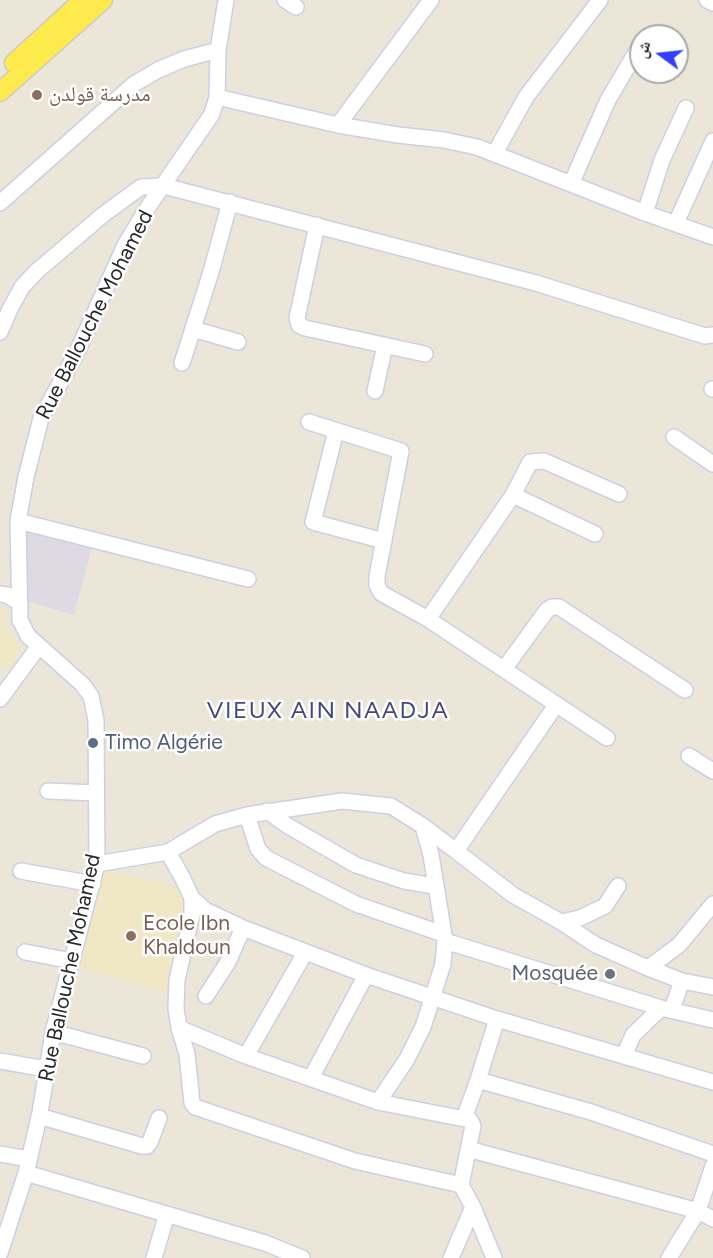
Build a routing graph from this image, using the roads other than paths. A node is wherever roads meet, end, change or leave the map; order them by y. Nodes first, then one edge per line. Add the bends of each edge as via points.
1 (83, 0) edge
2 (103, 0) edge
3 (226, 0) edge
4 (431, 0) edge
5 (600, 0) edge
6 (707, 0) edge
7 (713, 3) edge
8 (218, 50) junction
9 (629, 64) edge
10 (0, 76) edge
11 (0, 92) edge
12 (217, 97) junction
13 (686, 108) dead end
14 (338, 125) junction
15 (713, 141) edge
16 (495, 153) junction
17 (571, 184) junction
18 (164, 186) junction
19 (230, 202) junction
20 (0, 203) edge
21 (645, 213) junction
22 (676, 223) junction
23 (317, 225) junction
24 (713, 237) edge
25 (193, 329) junction
26 (0, 332) edge
27 (713, 335) edge
28 (238, 342) dead end
29 (385, 345) junction
30 (425, 354) dead end
31 (182, 363) dead end
32 (375, 391) dead end
33 (309, 422) dead end
34 (336, 431) junction
35 (674, 437) dead end
36 (713, 464) edge
37 (619, 494) dead end
38 (513, 495) junction
39 (18, 521) junction
40 (595, 534) dead end
41 (383, 546) junction
42 (248, 579) dead end
43 (0, 594) edge
44 (20, 603) junction
45 (428, 619) junction
46 (39, 646) junction
47 (504, 669) junction
48 (685, 690) dead end
49 (0, 699) edge
50 (556, 705) junction
51 (608, 738) dead end
52 (689, 756) dead end
53 (713, 771) edge
54 (48, 791) dead end
55 (96, 793) junction
56 (267, 811) junction
57 (247, 815) junction
58 (423, 826) junction
59 (456, 851) junction
60 (168, 852) junction
61 (97, 864) junction
62 (21, 871) dead end
63 (93, 884) junction
64 (434, 886) junction
65 (618, 886) dead end
66 (192, 898) junction
67 (713, 904) edge
68 (561, 922) junction
69 (243, 928) junction
70 (444, 938) junction
71 (25, 952) dead end
72 (305, 953) junction
73 (72, 961) junction
74 (648, 968) junction
75 (366, 975) junction
76 (682, 981) junction
77 (712, 986) edge
78 (206, 996) dead end
79 (433, 998) junction
80 (666, 1009) junction
81 (497, 1019) junction
82 (713, 1020) edge
83 (179, 1028) junction
84 (52, 1032) junction
85 (143, 1056) dead end
86 (246, 1056) junction
87 (624, 1056) junction
88 (0, 1061) edge
89 (46, 1069) junction
90 (311, 1078) junction
91 (478, 1080) junction
92 (713, 1082) edge
93 (378, 1102) junction
94 (39, 1116) junction
95 (159, 1118) dead end
96 (464, 1118) junction
97 (468, 1149) junction
98 (0, 1154) edge
99 (713, 1154) edge
100 (27, 1166) junction
101 (713, 1166) edge
102 (461, 1185) junction
103 (473, 1207) junction
104 (698, 1211) junction
105 (167, 1214) junction
106 (713, 1219) edge
107 (5, 1223) edge
108 (262, 1251) edge
109 (0, 1253) edge
110 (154, 1258) edge
111 (302, 1258) edge
112 (451, 1258) edge
113 (494, 1258) edge
114 (669, 1258) edge

1 - 10 main road
2 - 11 main road
3 - 8 street, Rue Ballouche Mohamed
4 - 14 street
5 - 16 street via 526,97
6 - 7 street
8 - 12 street, Rue Ballouche Mohamed
8 - 20 street via 184,59 134,84
9 - 17 street via 608,100
12 - 14 street
12 - 18 street, Rue Ballouche Mohamed via 212,114
13 - 21 street via 662,160
14 - 16 street via 444,140
15 - 22 street
16 - 17 street
17 - 21 street
18 - 19 street
18 - 26 street via 141,188 37,271 22,287
18 - 39 street, Rue Ballouche Mohamed via 125,245 78,350 41,418
19 - 23 street
19 - 25 street
21 - 22 street
22 - 24 street
23 - 27 street via 536,283 705,336
23 - 29 street via 297,318 299,325
25 - 28 street
25 - 31 street
29 - 30 street
29 - 32 street
33 - 34 street
34 - 41 street via 401,451
34 - 41 street via 313,522
35 - 36 street
37 - 38 street via 544,461 530,462
38 - 40 street
38 - 45 street
39 - 42 street
39 - 44 street, Rue Ballouche Mohamed
41 - 45 street via 377,585 381,593
43 - 44 street
44 - 46 street, Rue Ballouche Mohamed via 20,620
45 - 47 street
46 - 49 street
46 - 55 street, Rue Ballouche Mohamed via 91,696 96,720
47 - 48 street via 552,607
47 - 50 street
50 - 51 street
50 - 59 street
52 - 53 street
54 - 55 street
55 - 61 street, Rue Ballouche Mohamed
56 - 57 street
56 - 58 street via 342,801 391,806
56 - 64 street via 356,865
57 - 60 street via 215,824
57 - 70 street via 258,849 266,858 356,904
58 - 59 street
58 - 64 street
59 - 68 street via 513,895
60 - 61 street
60 - 66 street
61 - 63 street, Rue Ballouche Mohamed
62 - 63 street
63 - 73 street, Rue Ballouche Mohamed
64 - 70 street
65 - 68 street via 605,906
66 - 69 street via 205,910
66 - 83 street via 177,980
67 - 74 street via 679,945
68 - 74 street via 596,945
69 - 72 street
69 - 78 street via 228,962
70 - 79 street
70 - 80 street
71 - 73 street
72 - 75 street
72 - 86 street
73 - 84 street, Rue Ballouche Mohamed
74 - 76 street
75 - 79 street
75 - 90 street
76 - 77 street
76 - 80 street
79 - 81 street
79 - 93 street via 407,1059
80 - 82 street
80 - 87 street via 633,1035
81 - 87 street
81 - 91 street
83 - 86 street
83 - 102 street via 195,1107 355,1161
84 - 85 street
84 - 89 street, Rue Ballouche Mohamed
86 - 90 street
87 - 92 street
88 - 89 street
89 - 94 street, Rue Ballouche Mohamed
90 - 93 street
91 - 96 street
91 - 99 street via 591,1112
93 - 96 street
94 - 95 street via 142,1146 150,1142
94 - 100 street, Rue Ballouche Mohamed
96 - 97 street via 473,1126
97 - 102 street
97 - 104 street
98 - 100 street
100 - 105 street
100 - 107 street, Rue Ballouche Mohamed
101 - 104 street
102 - 103 street
103 - 112 street
103 - 113 street
104 - 106 street
104 - 114 street
105 - 108 street
105 - 110 street
107 - 109 street, Rue Ballouche Mohamed
108 - 111 street

